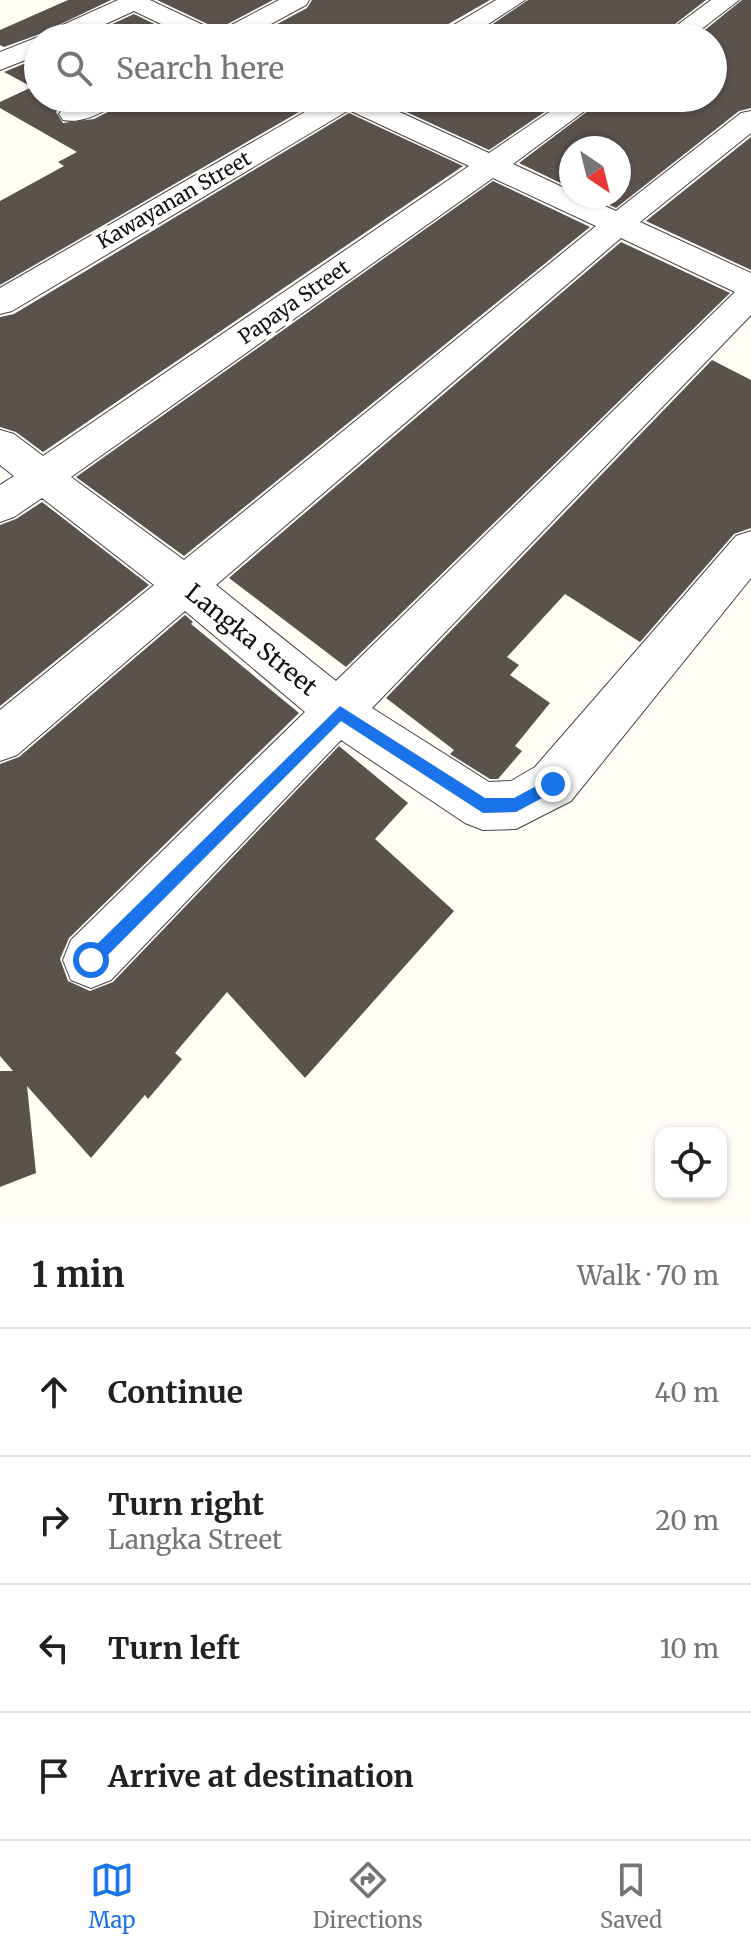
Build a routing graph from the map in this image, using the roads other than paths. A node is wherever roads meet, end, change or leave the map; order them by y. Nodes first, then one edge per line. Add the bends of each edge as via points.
1 (297, 0) edge
2 (513, 0) edge
3 (727, 0) edge
4 (134, 1) edge
5 (84, 24) edge
6 (181, 24) edge
7 (252, 24) edge
8 (473, 24) edge
9 (693, 24) edge
10 (24, 51) edge
11 (0, 62) edge
12 (77, 112) edge
13 (323, 112) edge
14 (378, 112) edge
15 (568, 112) edge
16 (73, 114) dead end
17 (751, 119) edge
18 (493, 165) junction
19 (620, 223) junction
20 (751, 286) edge
21 (751, 295) edge
22 (0, 303) edge
23 (0, 444) edge
24 (42, 477) junction
25 (0, 506) edge
26 (751, 548) edge
27 (185, 585) junction
28 (340, 713) junction
29 (0, 739) edge
30 (91, 960) dead end

1 - 7 street
2 - 8 street
3 - 9 street
4 - 5 street
4 - 6 street
10 - 11 street
12 - 16 street
13 - 22 street, Kawayanan Street
14 - 18 street
15 - 18 street, Papaya Street
17 - 19 street
18 - 19 street
18 - 24 street, Papaya Street
19 - 20 street
19 - 27 street
21 - 28 street
23 - 24 street, Langka Street
24 - 25 street, Papaya Street
24 - 27 street, Langka Street
26 - 28 street, Langka Street via 553,784 516,805 483,806
27 - 28 street, Langka Street
27 - 29 street
28 - 30 street

